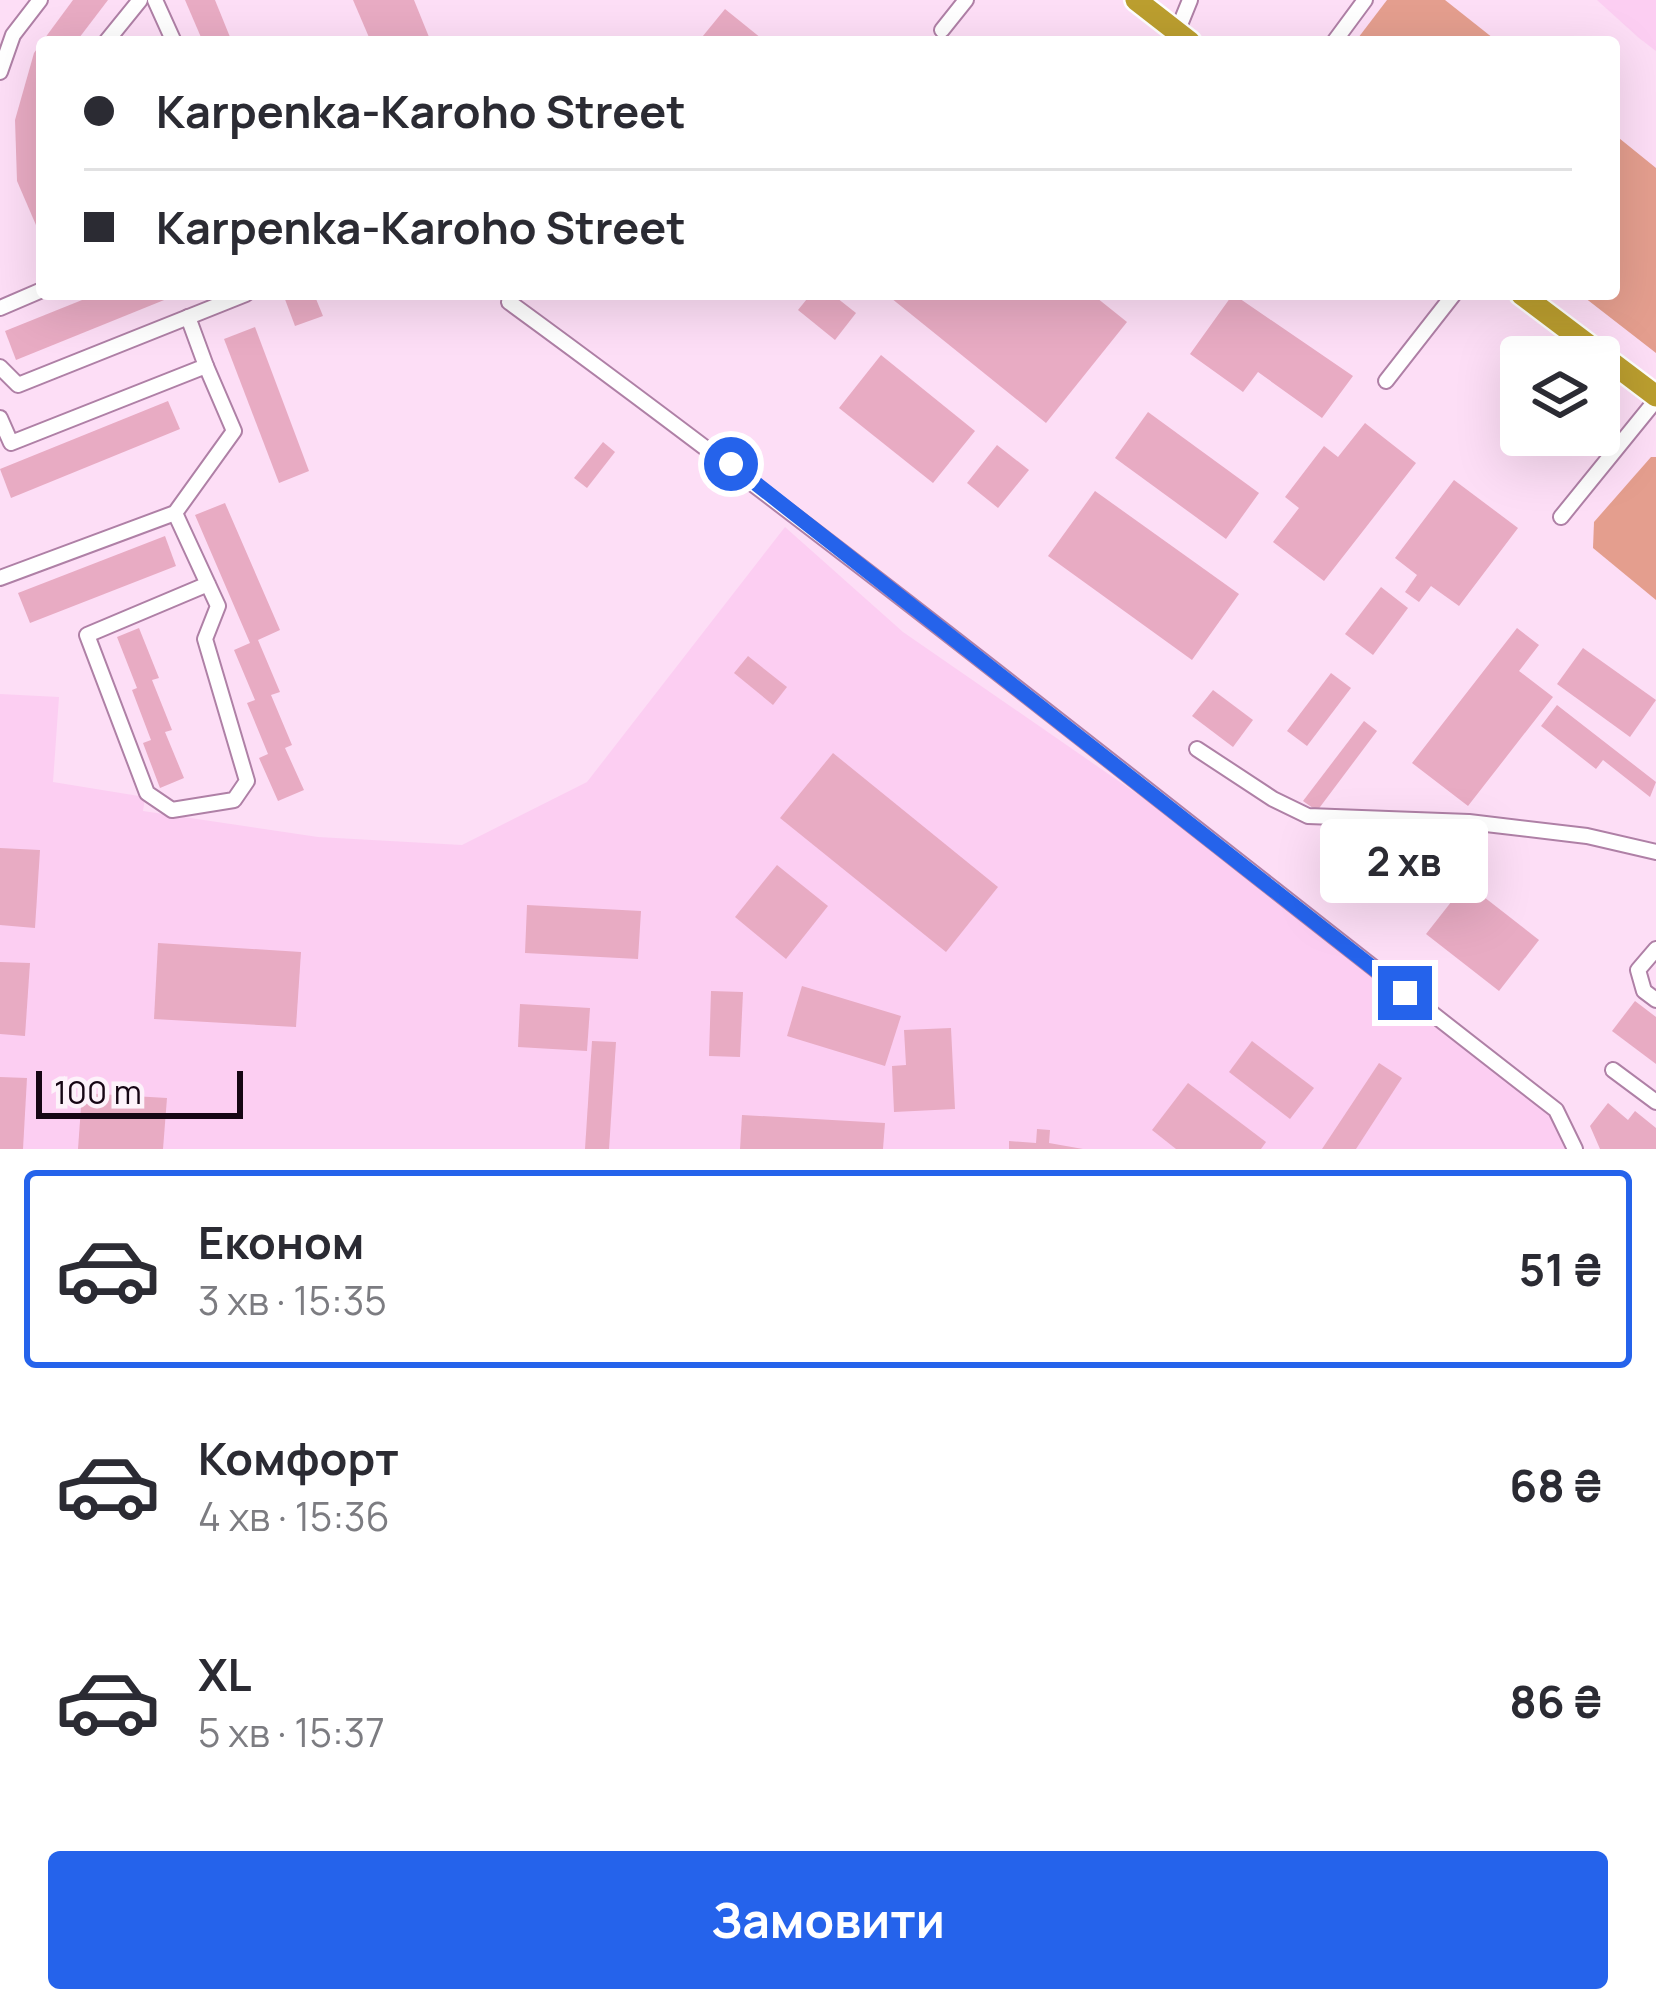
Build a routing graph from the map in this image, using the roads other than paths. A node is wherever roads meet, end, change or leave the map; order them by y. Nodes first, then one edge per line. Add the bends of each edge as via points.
1 (40, 0) edge
2 (140, 0) edge
3 (154, 0) edge
4 (966, 0) edge
5 (1136, 0) edge
6 (1190, 0) edge
7 (1365, 0) edge
8 (942, 30) dead end
9 (111, 36) edge
10 (171, 36) edge
11 (1183, 36) edge
12 (1184, 36) edge
13 (1338, 36) edge
14 (0, 72) edge
15 (36, 293) edge
16 (231, 300) edge
17 (1449, 300) edge
18 (1529, 300) edge
19 (509, 302) dead end
20 (0, 308) edge
21 (188, 317) junction
22 (206, 365) junction
23 (0, 367) edge
24 (1386, 381) dead end
25 (1656, 398) edge
26 (0, 418) edge
27 (175, 513) junction
28 (1561, 517) dead end
29 (0, 578) edge
30 (208, 584) junction
31 (1198, 749) dead end
32 (1656, 852) edge
33 (1656, 949) edge
34 (1656, 1000) edge
35 (1613, 1070) dead end
36 (1656, 1102) edge
37 (1576, 1149) edge

1 - 14 street via 13,35
2 - 9 street
3 - 10 street
4 - 8 street
5 - 11 highway
6 - 12 street
7 - 13 street
15 - 20 street
16 - 21 street
17 - 24 street
18 - 25 highway
19 - 37 street via 768,491 1556,1110
21 - 22 street
21 - 23 street via 18,385
22 - 26 street via 10,442
22 - 27 street via 234,430
25 - 28 street
27 - 29 street
27 - 30 street
30 - 30 street via 218,606 205,639 247,781 234,800 172,810 147,793 87,635
31 - 32 street via 1308,816 1469,822
33 - 34 street via 1638,980
35 - 36 street

